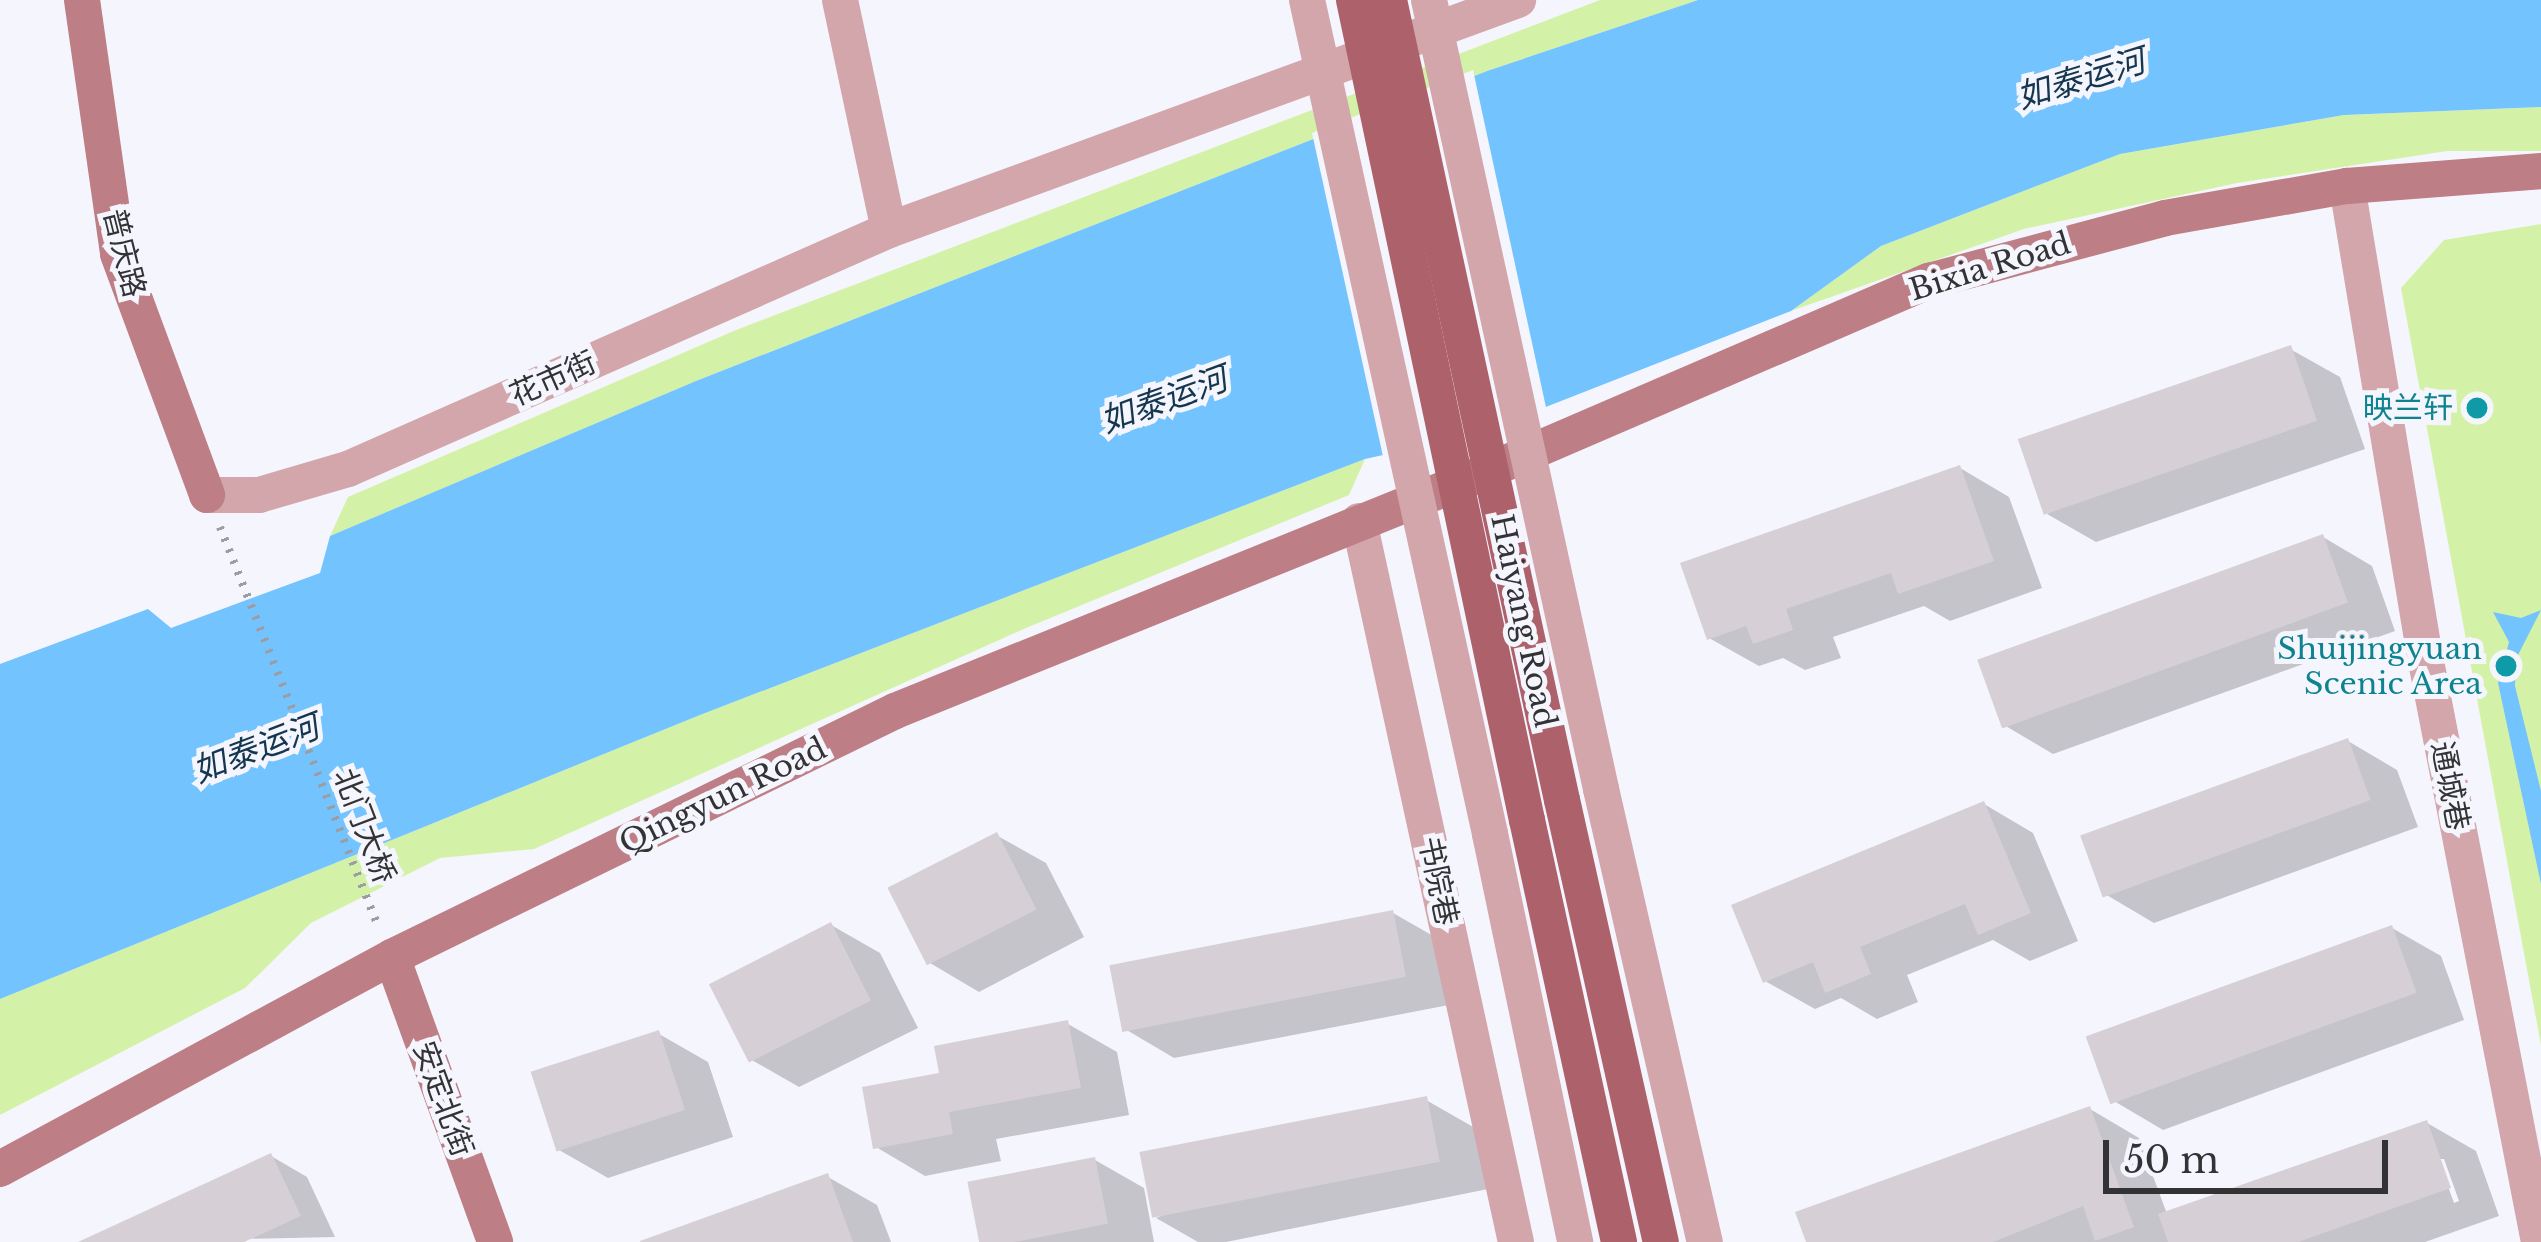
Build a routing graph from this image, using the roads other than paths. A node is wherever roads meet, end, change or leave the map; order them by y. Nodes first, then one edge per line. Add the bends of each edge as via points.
1 (82, 0) edge
2 (840, 0) edge
3 (1307, 0) edge
4 (1354, 0) edge
5 (1388, 0) edge
6 (1429, 0) edge
7 (1518, 0) edge
8 (2541, 171) edge
9 (2347, 186) junction
10 (889, 230) junction
11 (1471, 478) joint
12 (207, 495) joint
13 (1360, 521) junction
14 (392, 957) junction
15 (0, 1169) edge
16 (495, 1242) edge
17 (1516, 1242) edge
18 (1575, 1242) edge
19 (1618, 1242) edge
20 (1661, 1242) edge
21 (1706, 1242) edge
22 (2539, 1242) edge

1 - 12 street, 普庆路 via 118,254
2 - 10 street
3 - 18 street, bridge
4 - 19 main road, Haiyang Road, bridge
5 - 20 main road, Haiyang Road, bridge
6 - 21 street, bridge
7 - 10 street, 花市街
8 - 9 street, Bixia Road
9 - 11 street, Bixia Road via 2165,218 1929,281
9 - 22 street, 通城巷 via 2424,651
10 - 12 street, 花市街 via 348,469 259,495
11 - 13 street, Qingyun Road
13 - 14 street, Qingyun Road via 895,711
13 - 17 street, 书院巷
14 - 15 street, Qingyun Road
14 - 16 street, 安定北街

